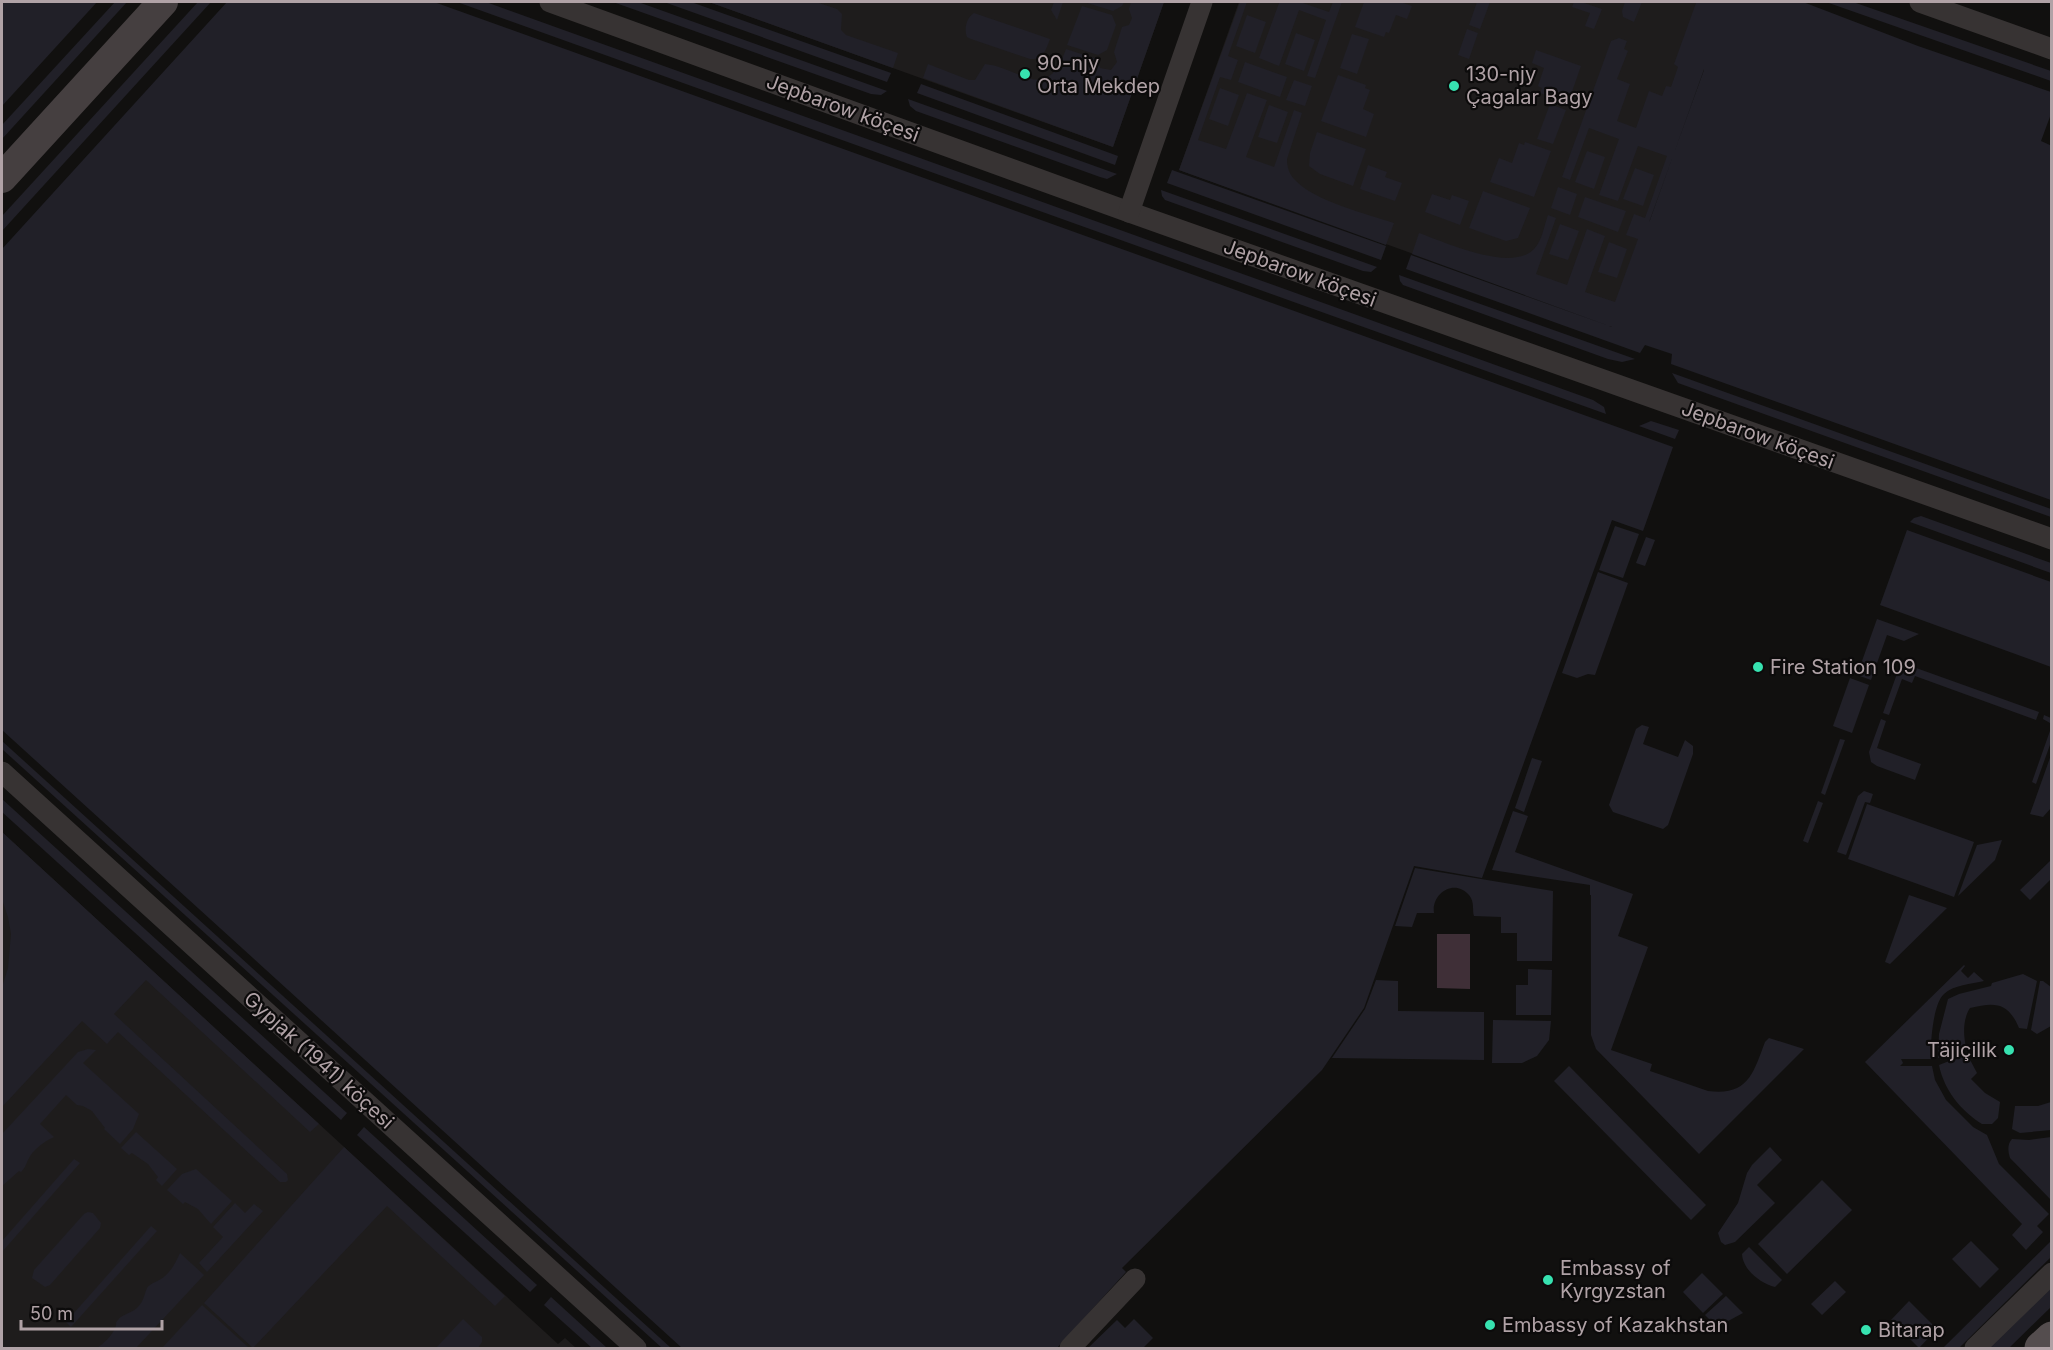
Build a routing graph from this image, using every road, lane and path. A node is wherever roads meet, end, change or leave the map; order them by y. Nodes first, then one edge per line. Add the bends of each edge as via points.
1 (163, 2) edge
2 (550, 2) edge
3 (1202, 2) edge
4 (1920, 2) edge
5 (2052, 49) edge
6 (2, 178) edge
7 (1129, 212) junction
8 (2052, 539) edge
9 (2, 772) edge
10 (2052, 1273) edge
11 (1135, 1279) dead end
12 (2052, 1338) edge
13 (636, 1348) edge
14 (1070, 1348) edge
15 (1975, 1348) edge
16 (2041, 1348) edge

1 - 6 street
2 - 7 street, Jepbarow köçesi
3 - 7 street
4 - 5 street
7 - 8 street, Jepbarow köçesi
9 - 13 street, Gypjak (1941) köçesi
10 - 15 street
11 - 14 street
12 - 16 main road

